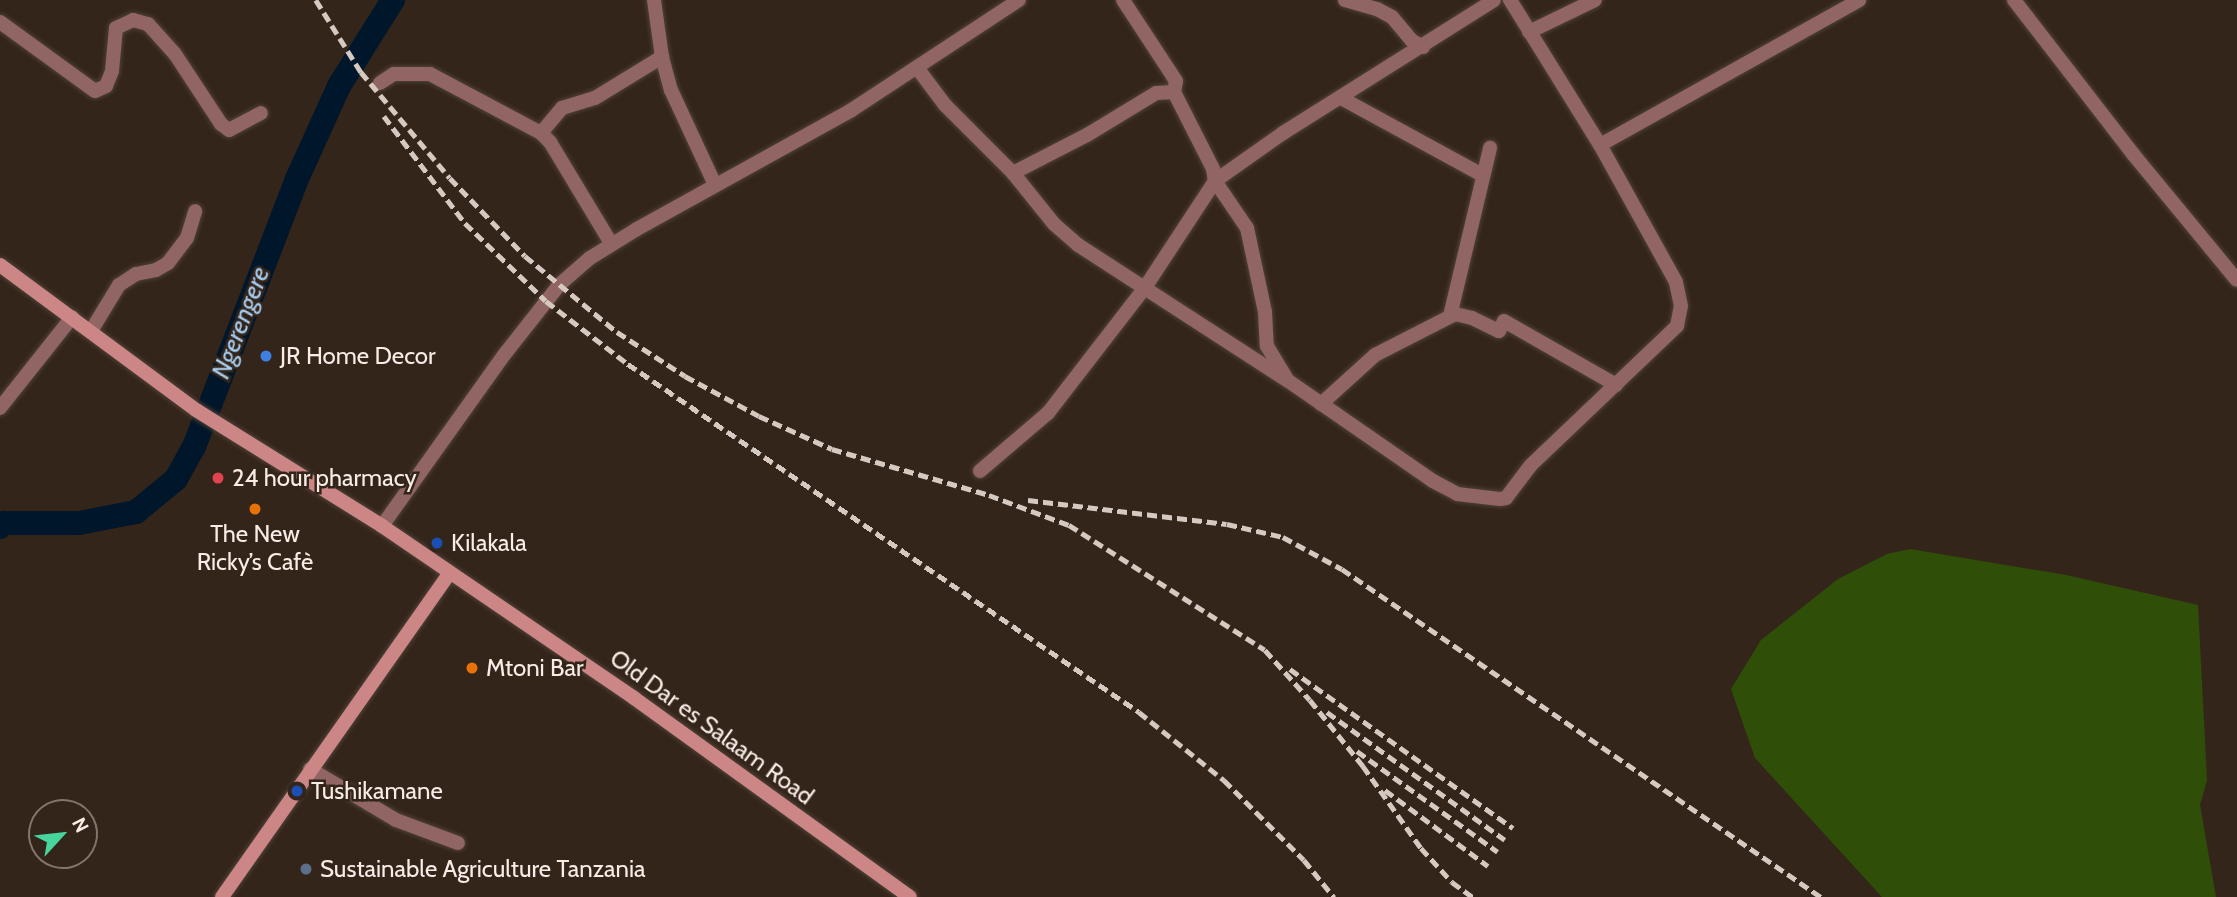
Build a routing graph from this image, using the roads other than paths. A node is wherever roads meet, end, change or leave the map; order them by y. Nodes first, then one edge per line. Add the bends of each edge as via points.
1 (654, 0) edge
2 (1018, 0) edge
3 (1123, 0) edge
4 (1345, 0) edge
5 (1494, 0) edge
6 (1510, 0) edge
7 (1595, 0) edge
8 (1859, 0) edge
9 (2014, 0) edge
10 (998, 6) edge
11 (0, 22) edge
12 (1529, 32) junction
13 (1423, 47) junction
14 (662, 57) junction
15 (918, 69) junction
16 (380, 82) dead end
17 (1174, 92) junction
18 (1341, 97) junction
19 (261, 113) dead end
20 (541, 133) junction
21 (1600, 145) junction
22 (1490, 148) dead end
23 (1013, 173) junction
24 (1482, 175) junction
25 (1215, 181) junction
26 (715, 184) junction
27 (195, 211) dead end
28 (611, 243) junction
29 (0, 265) edge
30 (2237, 281) edge
31 (1144, 289) junction
32 (1450, 316) junction
33 (72, 317) junction
34 (91, 331) junction
35 (1287, 380) junction
36 (1616, 385) junction
37 (1321, 404) junction
38 (0, 408) edge
39 (980, 471) dead end
40 (382, 526) junction
41 (450, 573) junction
42 (310, 769) junction
43 (458, 843) dead end
44 (222, 897) edge
45 (910, 897) edge

1 - 14 street
2 - 10 street
3 - 17 street via 1176,81
4 - 13 street via 1392,17
5 - 13 street
6 - 12 street
7 - 12 street
8 - 21 street
9 - 30 street
10 - 15 street
11 - 19 street via 95,91 106,86 112,71 116,28 133,20 148,24 175,54 221,124 229,130
12 - 21 street
13 - 18 street
14 - 20 street via 596,98 562,108
14 - 26 street via 680,114
15 - 23 street via 945,106
15 - 26 street
16 - 20 street via 394,74 430,74
17 - 23 street via 1156,93
17 - 25 street
18 - 24 street
18 - 25 street
20 - 28 street
21 - 36 street via 1676,282 1681,306 1677,326
22 - 24 street
23 - 31 street via 1077,245
24 - 32 street
25 - 31 street
25 - 35 street via 1248,232 1265,312 1267,346
26 - 28 street
27 - 34 street via 187,238 168,263 119,285
28 - 40 street via 559,285
29 - 33 main road, Old Dar es Salaam Road
31 - 35 street
31 - 39 street via 1048,412
32 - 36 street via 1472,318 1499,331 1504,321
32 - 37 street via 1375,355
33 - 34 main road, Old Dar es Salaam Road
33 - 38 street
34 - 40 main road, Old Dar es Salaam Road via 196,410
35 - 37 street
36 - 37 street via 1500,499 1446,489
40 - 41 main road, Old Dar es Salaam Road
41 - 42 main road
41 - 45 main road, Old Dar es Salaam Road via 634,698
42 - 43 street via 396,820
42 - 44 main road

